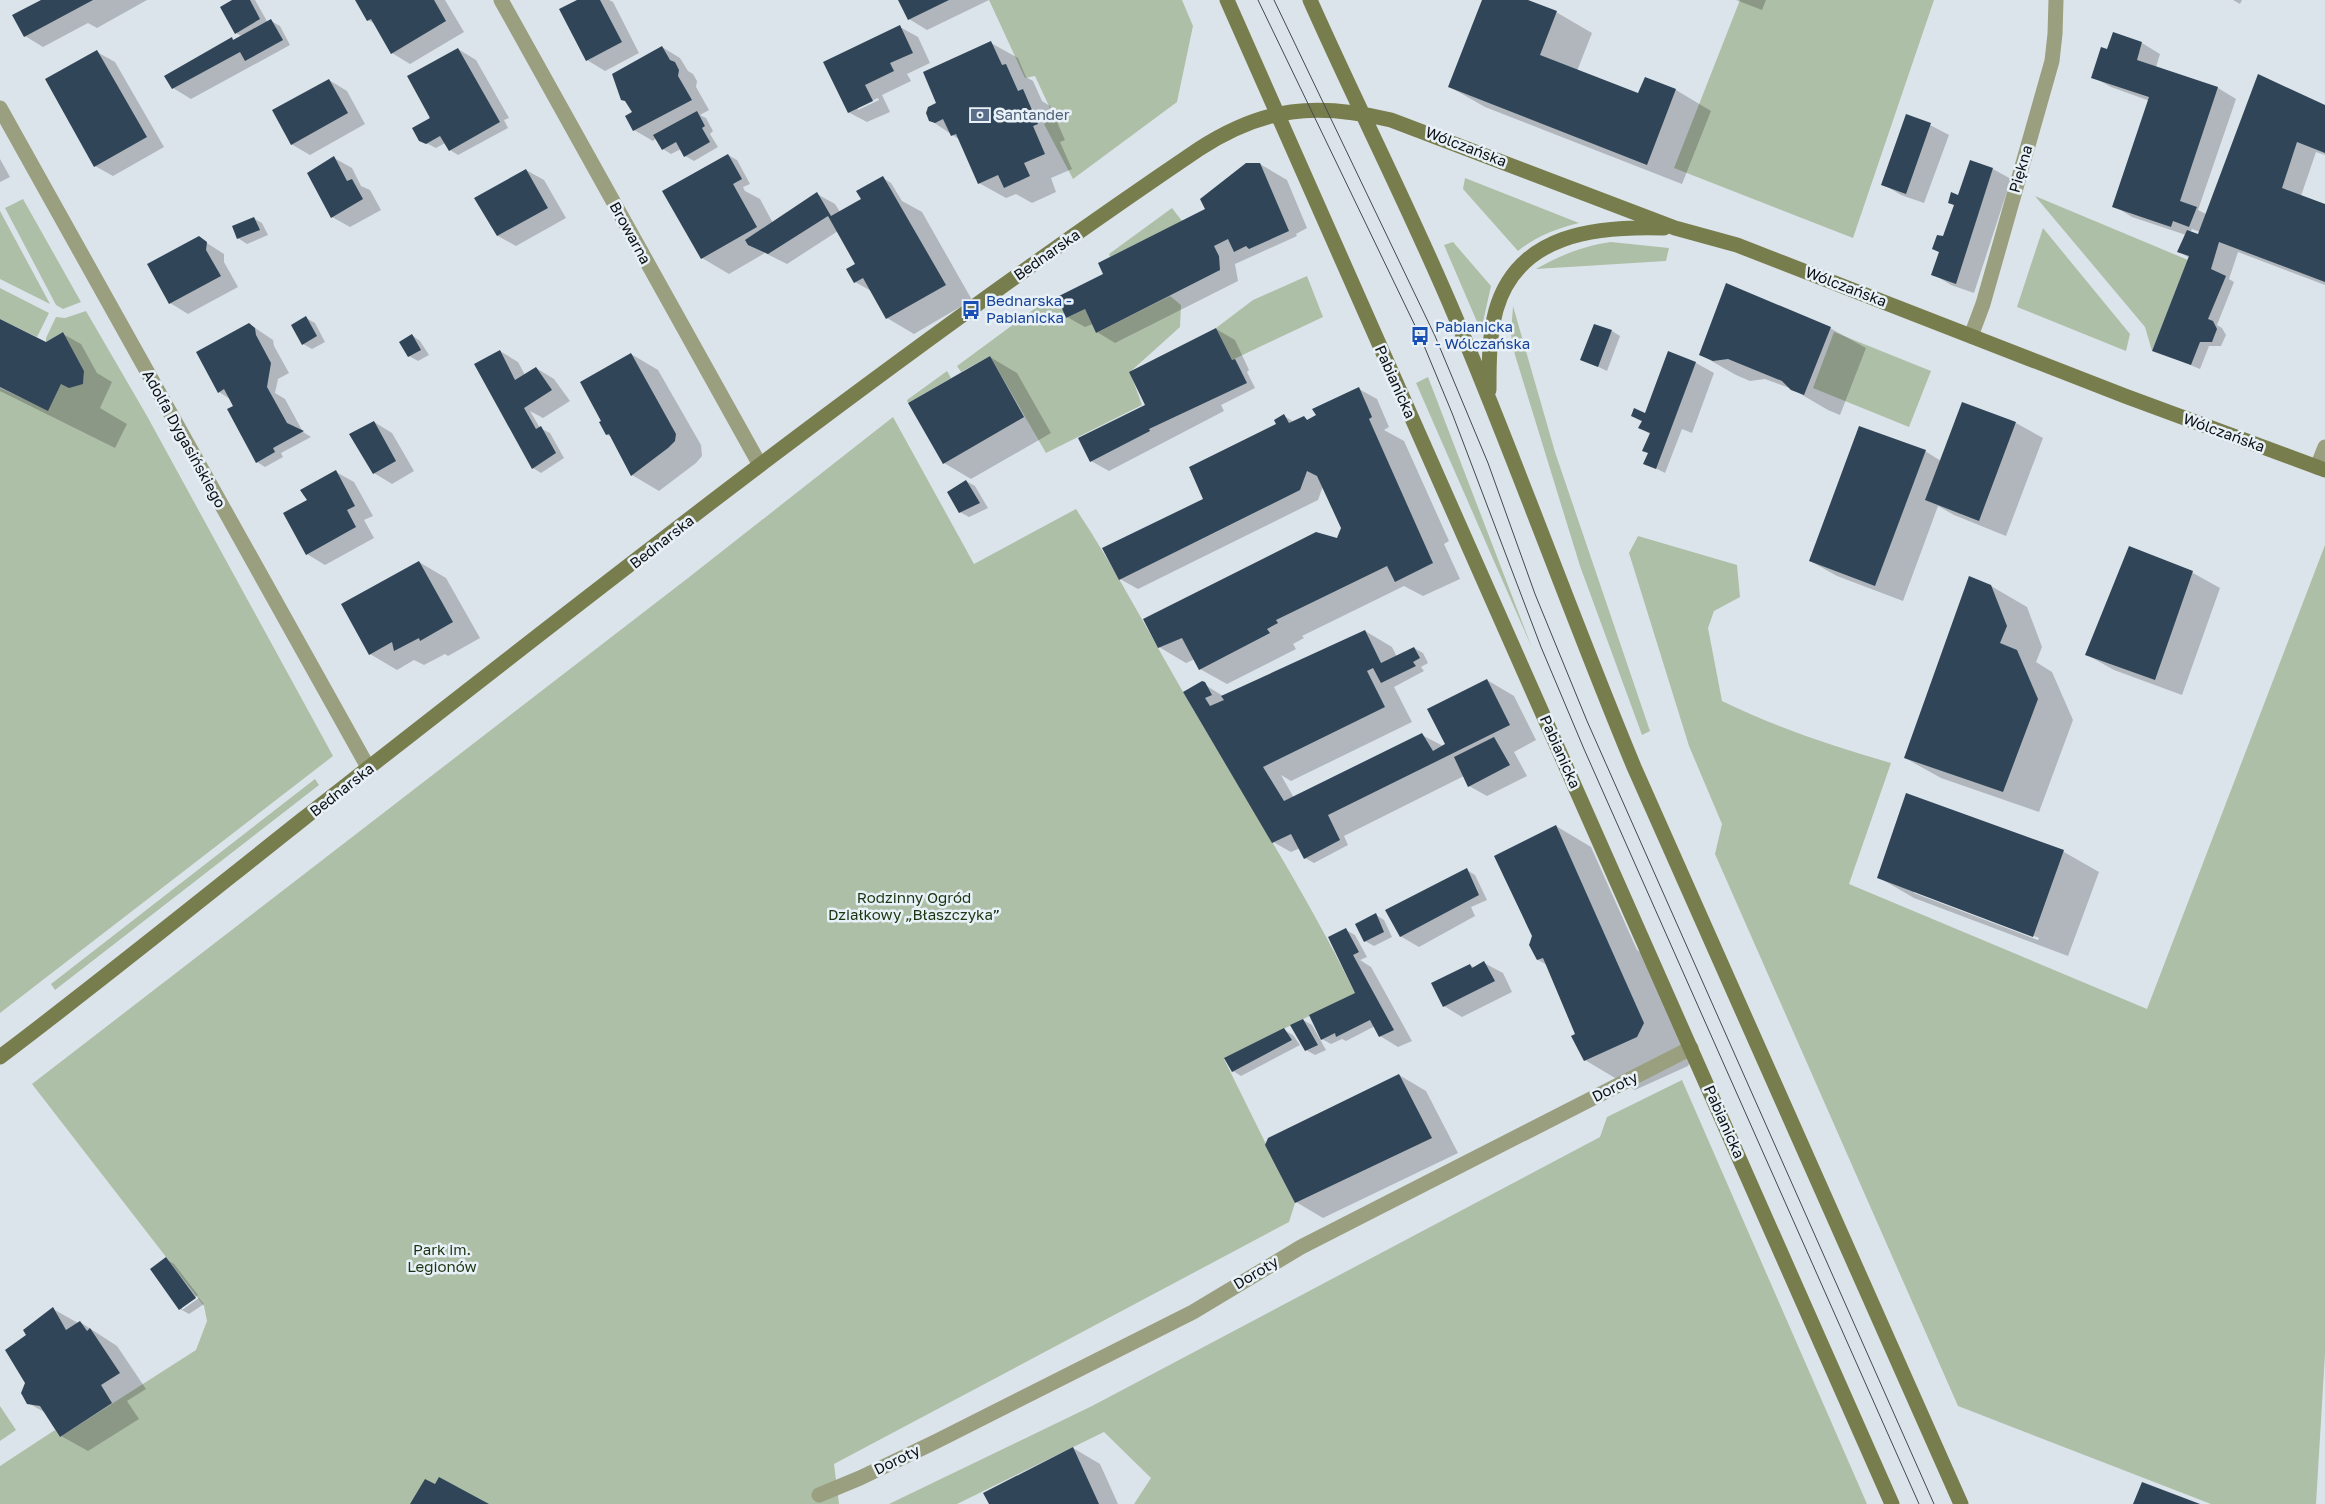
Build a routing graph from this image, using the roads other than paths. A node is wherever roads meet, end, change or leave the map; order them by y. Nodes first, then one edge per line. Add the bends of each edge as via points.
1 (501, 0) edge
2 (1227, 0) edge
3 (1310, 0) edge
4 (2056, 0) edge
5 (0, 108) edge
6 (1364, 113) junction
7 (1276, 114) junction
8 (1676, 228) junction
9 (1972, 336) junction
10 (1489, 396) junction
11 (2325, 448) edge
12 (760, 465) junction
13 (2321, 468) edge
14 (369, 769) junction
15 (1691, 1048) junction
16 (0, 1057) edge
17 (819, 1495) dead end
18 (1892, 1504) edge
19 (1961, 1504) edge

1 - 12 street, Browarna
2 - 7 street, Pabianicka
3 - 6 street
4 - 9 street, Piękna via 2052,61
5 - 14 street, Adolfa Dygasińskiego
6 - 7 street, Bednarska via 1326,110
6 - 8 street, Wólczańska via 1434,135
6 - 10 street
7 - 12 street, Bednarska via 1232,129 1185,158
7 - 15 street, Pabianicka
8 - 9 street, Wólczańska via 1737,245
8 - 10 street via 1596,230 1562,238 1526,259 1496,308 1489,351
9 - 13 street, Wólczańska
10 - 19 street via 1634,767
11 - 13 street
12 - 14 street, Bednarska
14 - 16 street, Bednarska
15 - 17 street, Doroty via 1301,1246 1193,1312 869,1474
15 - 18 street, Pabianicka

